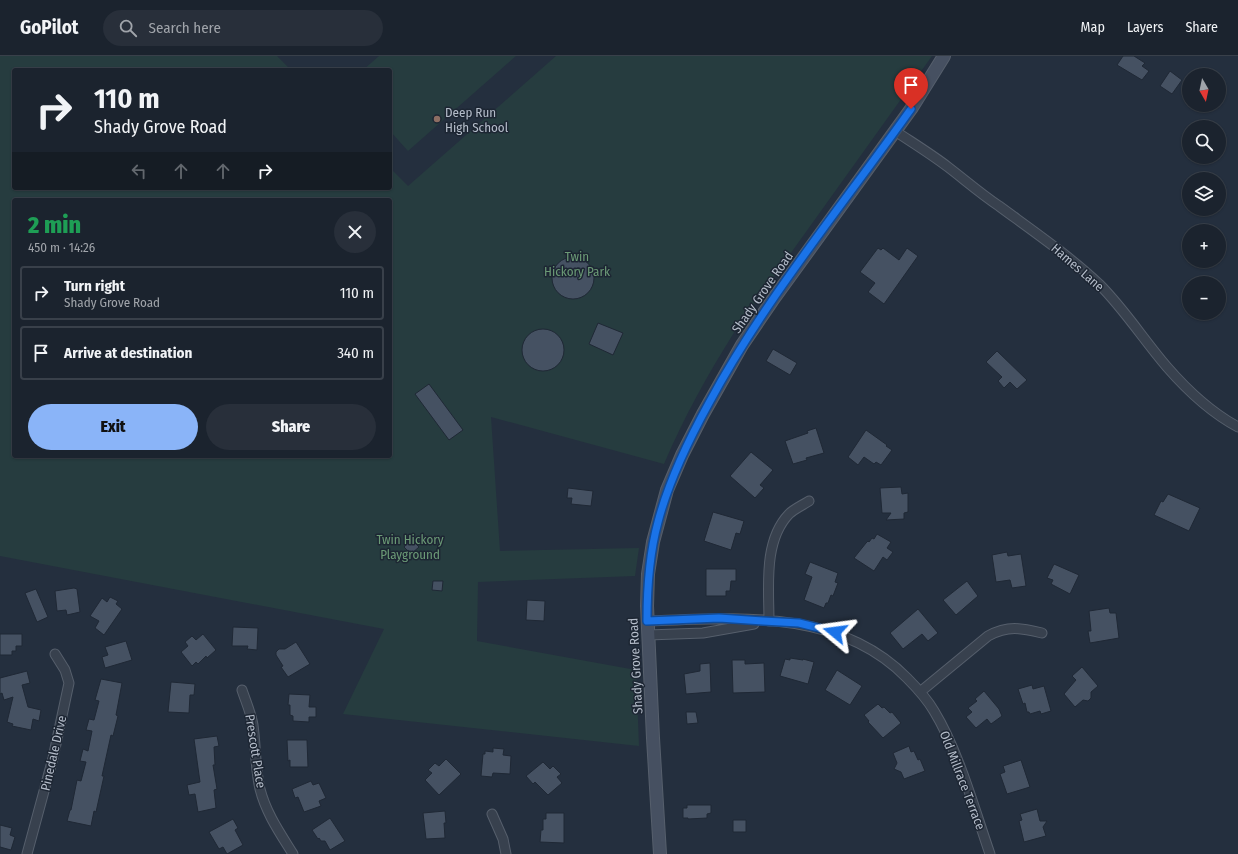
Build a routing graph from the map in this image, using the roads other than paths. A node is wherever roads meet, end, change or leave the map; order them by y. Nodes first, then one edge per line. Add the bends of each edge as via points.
1 (944, 56) edge
2 (895, 131) junction
3 (1238, 427) edge
4 (809, 501) dead end
5 (647, 621) junction
6 (769, 621) junction
7 (1042, 633) dead end
8 (648, 636) junction
9 (55, 654) dead end
10 (242, 690) dead end
11 (920, 692) junction
12 (492, 814) dead end
13 (27, 854) edge
14 (293, 854) edge
15 (506, 854) edge
16 (660, 854) edge
17 (990, 854) edge

1 - 2 main road, Shady Grove Road
2 - 3 street, Hames Lane via 948,167 1082,269 1128,315 1184,386 1213,411
2 - 5 main road, Shady Grove Road via 742,345 682,455 667,490 653,542 648,574
4 - 6 street via 789,514 774,540 769,569
5 - 6 street, Old Millrace Terrace via 719,618
5 - 8 main road, Shady Grove Road
6 - 8 street, Old Millrace Terrace via 703,633
6 - 11 street, Old Millrace Terrace via 823,628 856,641 880,654
7 - 11 street via 1026,629 998,630
8 - 16 main road, Shady Grove Road
9 - 13 street, Pinedale Drive via 65,670 69,683 53,758
10 - 14 street, Prescott Place via 253,725 261,790 268,811
11 - 17 street, Old Millrace Terrace via 934,710 954,752
12 - 15 street via 503,839

